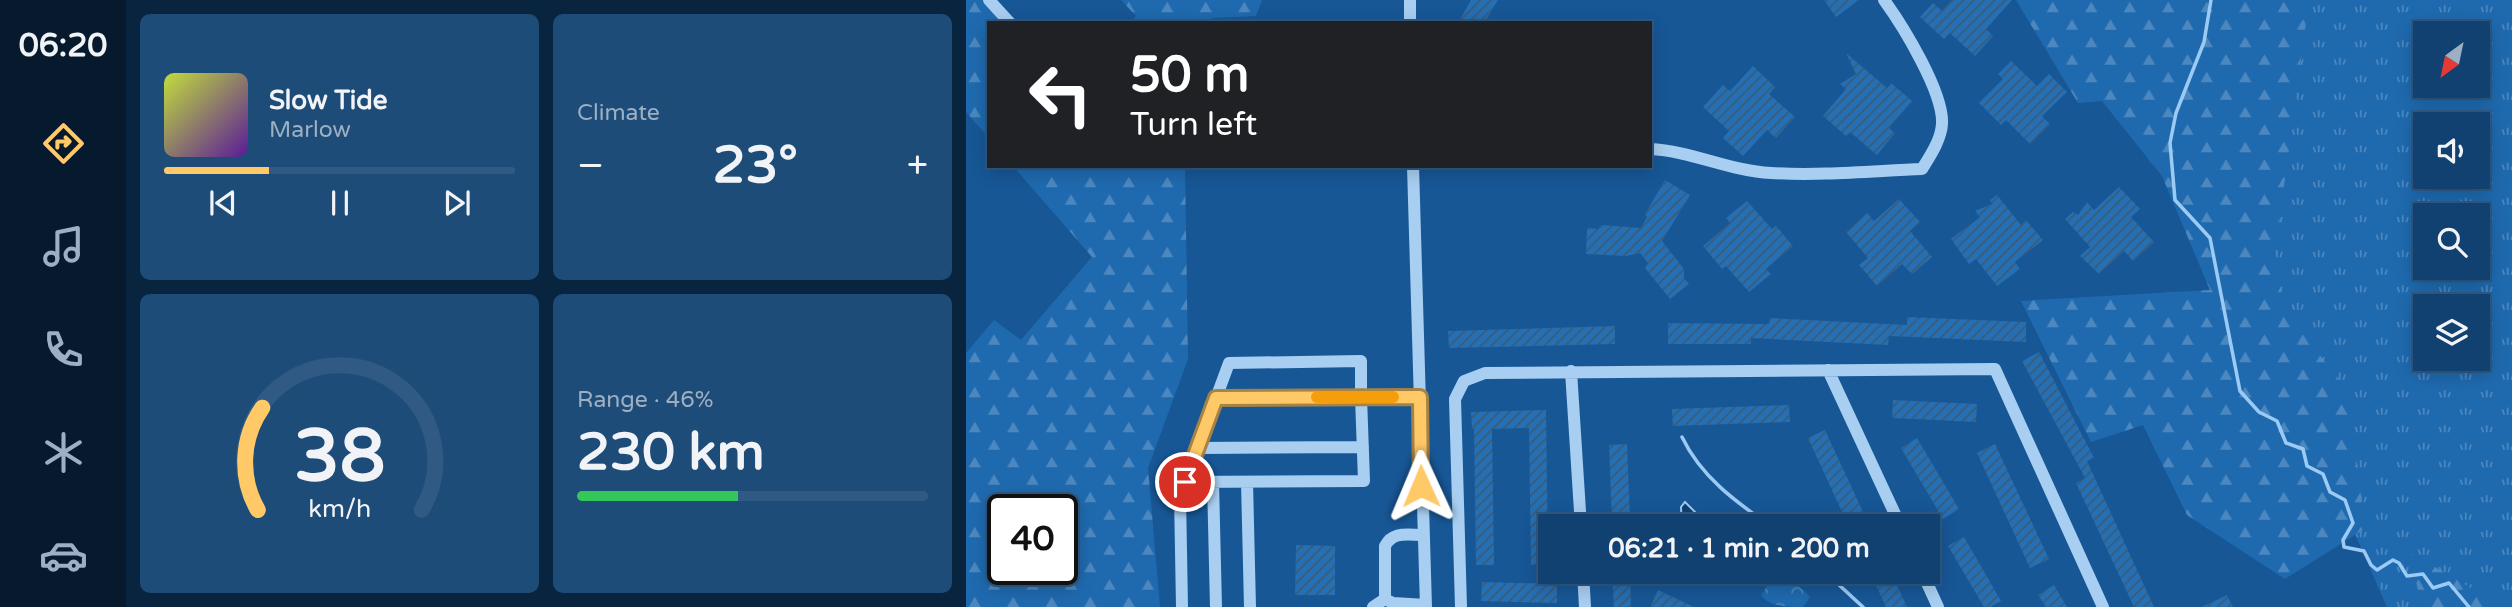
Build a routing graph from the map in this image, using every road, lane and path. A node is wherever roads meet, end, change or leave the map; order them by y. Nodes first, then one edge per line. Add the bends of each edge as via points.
1 (989, 0) edge
2 (1410, 0) edge
3 (1884, 0) edge
4 (1008, 21) edge
5 (1410, 21) edge
6 (1652, 149) edge
7 (1413, 168) edge
8 (1828, 370) junction
9 (1571, 371) junction
10 (1361, 397) junction
11 (1420, 397) junction
12 (1216, 398) junction
13 (1363, 447) junction
14 (1198, 448) junction
15 (1185, 482) junction
16 (1213, 482) junction
17 (1247, 482) junction
18 (1580, 514) edge
19 (1895, 514) edge
20 (1423, 535) junction
21 (1584, 584) edge
22 (1927, 584) edge
23 (1385, 599) junction
24 (1426, 606) edge
25 (1182, 607) edge
26 (1216, 607) edge
27 (1250, 607) edge
28 (1374, 607) edge
29 (1461, 607) edge
30 (1586, 607) edge
31 (1938, 607) edge
32 (2103, 607) edge

1 - 4 street
2 - 5 street
3 - 6 street via 1905,30 1942,108 1942,127 1922,169 1772,173 1727,168 1670,150
7 - 11 street
8 - 9 street
8 - 19 street
8 - 32 street via 1995,369
9 - 18 street
9 - 29 street via 1485,373 1464,381 1455,399
10 - 11 street
10 - 12 street
10 - 12 street via 1361,361 1229,363
10 - 13 street
11 - 20 street
12 - 14 street
13 - 14 street
13 - 17 street via 1363,481
14 - 15 street
15 - 16 street
15 - 25 street via 1180,495
16 - 17 street
16 - 26 street
17 - 27 street
20 - 23 street via 1396,535 1385,546
20 - 24 street
21 - 30 street
22 - 31 street
23 - 24 street
23 - 28 street

